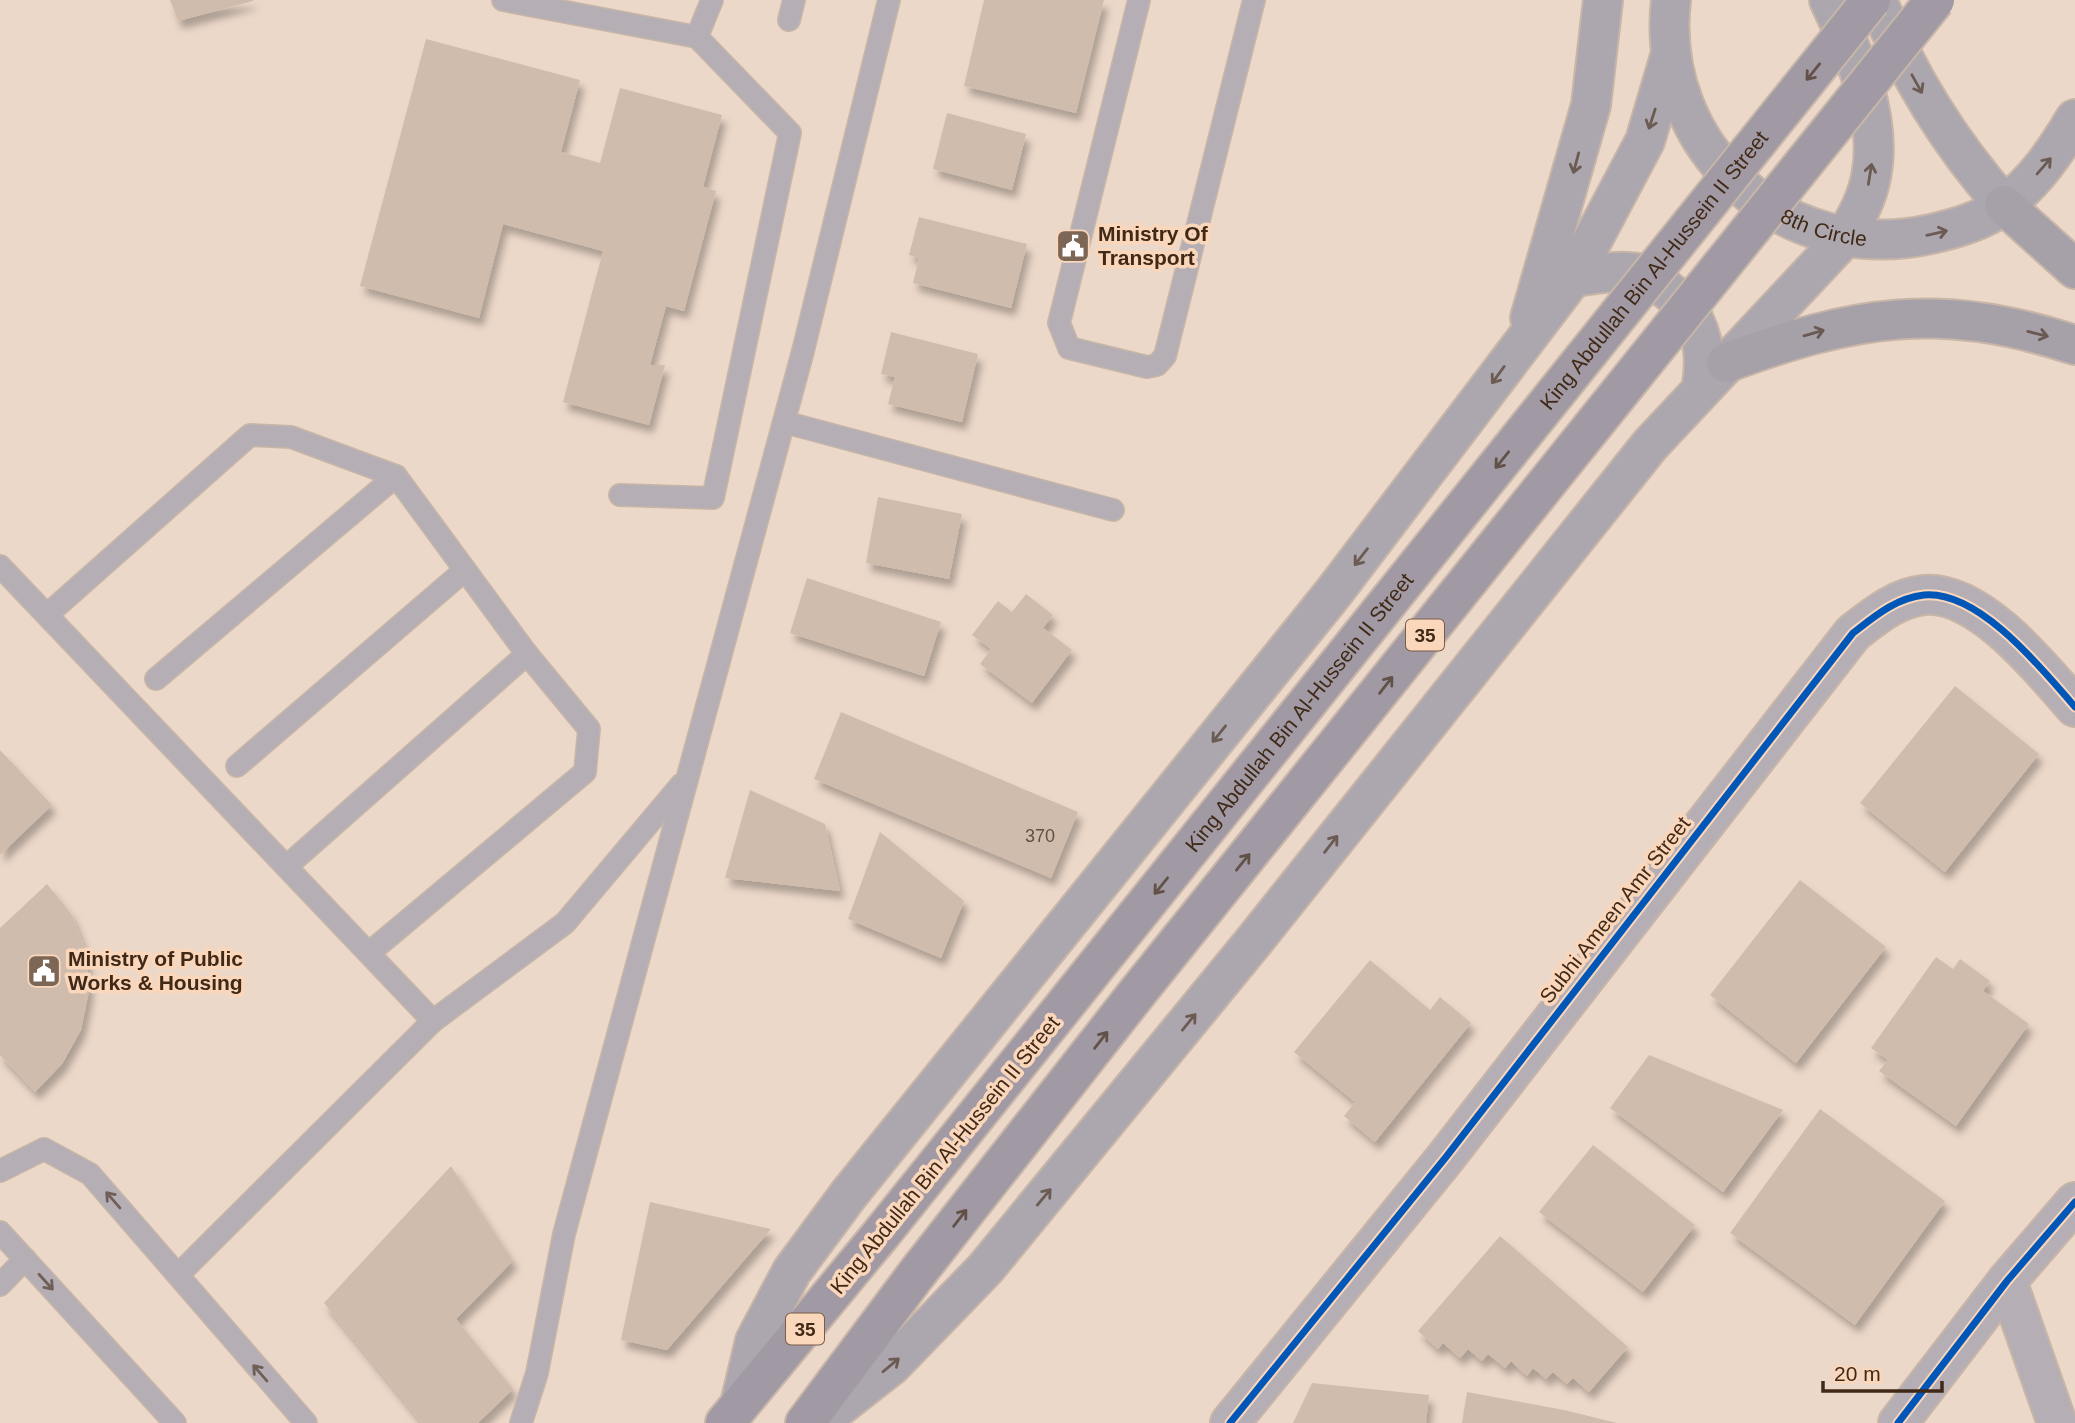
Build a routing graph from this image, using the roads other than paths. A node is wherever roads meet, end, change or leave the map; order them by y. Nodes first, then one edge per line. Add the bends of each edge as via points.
1 (503, 0) edge
2 (712, 0) edge
3 (889, 0) edge
4 (1139, 0) edge
5 (1254, 0) edge
6 (1603, 0) edge
7 (1671, 0) edge
8 (1829, 0) edge
9 (1871, 0) edge
10 (1877, 0) edge
11 (1936, 0) edge
12 (697, 37) junction
13 (1671, 53) junction
14 (2075, 119) edge
15 (2004, 205) junction
16 (1845, 237) junction
17 (2075, 268) edge
18 (1573, 277) junction
19 (1524, 339) junction
20 (2075, 345) edge
21 (1713, 377) junction
22 (784, 422) junction
23 (396, 476) junction
24 (620, 495) dead end
25 (1113, 510) dead end
26 (0, 566) edge
27 (465, 570) junction
28 (48, 614) junction
29 (527, 654) junction
30 (156, 680) dead end
31 (2075, 707) edge
32 (237, 766) dead end
33 (685, 781) junction
34 (287, 866) junction
35 (369, 953) junction
36 (433, 1021) junction
37 (0, 1171) edge
38 (2073, 1209) edge
39 (0, 1232) edge
40 (25, 1259) junction
41 (179, 1274) junction
42 (2007, 1281) junction
43 (0, 1284) edge
44 (733, 1414) edge
45 (175, 1423) edge
46 (306, 1423) edge
47 (521, 1423) edge
48 (805, 1423) edge
49 (818, 1423) edge
50 (1230, 1423) edge
51 (1898, 1423) edge
52 (2057, 1423) edge

1 - 12 lane
2 - 12 lane
3 - 22 lane
4 - 5 lane via 1059,323 1069,348 1147,367 1157,365 1165,356
6 -> 19 main road via 1591,105
7 - 13 main road, 8th Circle
16 -> 8 main road via 1871,177 1873,138 1854,57
9 -> 44 highway, King Abdullah Bin Al-Hussein II Street / 35, bridge
10 -> 15 main road via 1938,120
48 -> 11 highway, 35, bridge via 1137,993
12 - 24 lane via 790,133 713,498
13 - 16 main road, 8th Circle via 1688,115 1723,169 1772,210
13 -> 18 main road via 1645,141
15 -> 14 main road, 8th Circle via 2055,153
16 -> 15 main road, 8th Circle via 1871,241 1912,238 1973,223
15 - 17 main road
16 - 21 main road
18 - 19 main road
18 - 21 main road via 1640,273 1674,295 1702,333
19 -> 44 main road via 1334,592 792,1271 755,1341
21 -> 20 main road via 1809,334 1886,319 1977,322
49 -> 21 main road via 891,1365 985,1269 1246,952 1650,445
22 - 25 lane
22 - 33 lane
23 - 27 lane
23 - 28 lane via 291,437 250,435
23 - 30 lane
26 - 28 lane
27 - 29 lane
27 - 32 lane
28 - 34 lane
29 - 34 lane
29 - 35 lane via 589,729 585,772
31 - 50 street, Subhi Ameen Amr Street via 2015,644 1968,604 1949,596 1923,595 1889,606 1853,632 1446,1157
33 - 36 lane via 565,923
33 - 47 lane via 564,1234 537,1373
34 - 35 lane
35 - 36 lane
36 - 41 lane
41 -> 37 lane via 90,1174 44,1149
38 - 42 street
39 - 40 lane
40 - 43 lane
40 -> 45 lane
46 -> 41 lane
42 - 51 street
42 - 52 street

